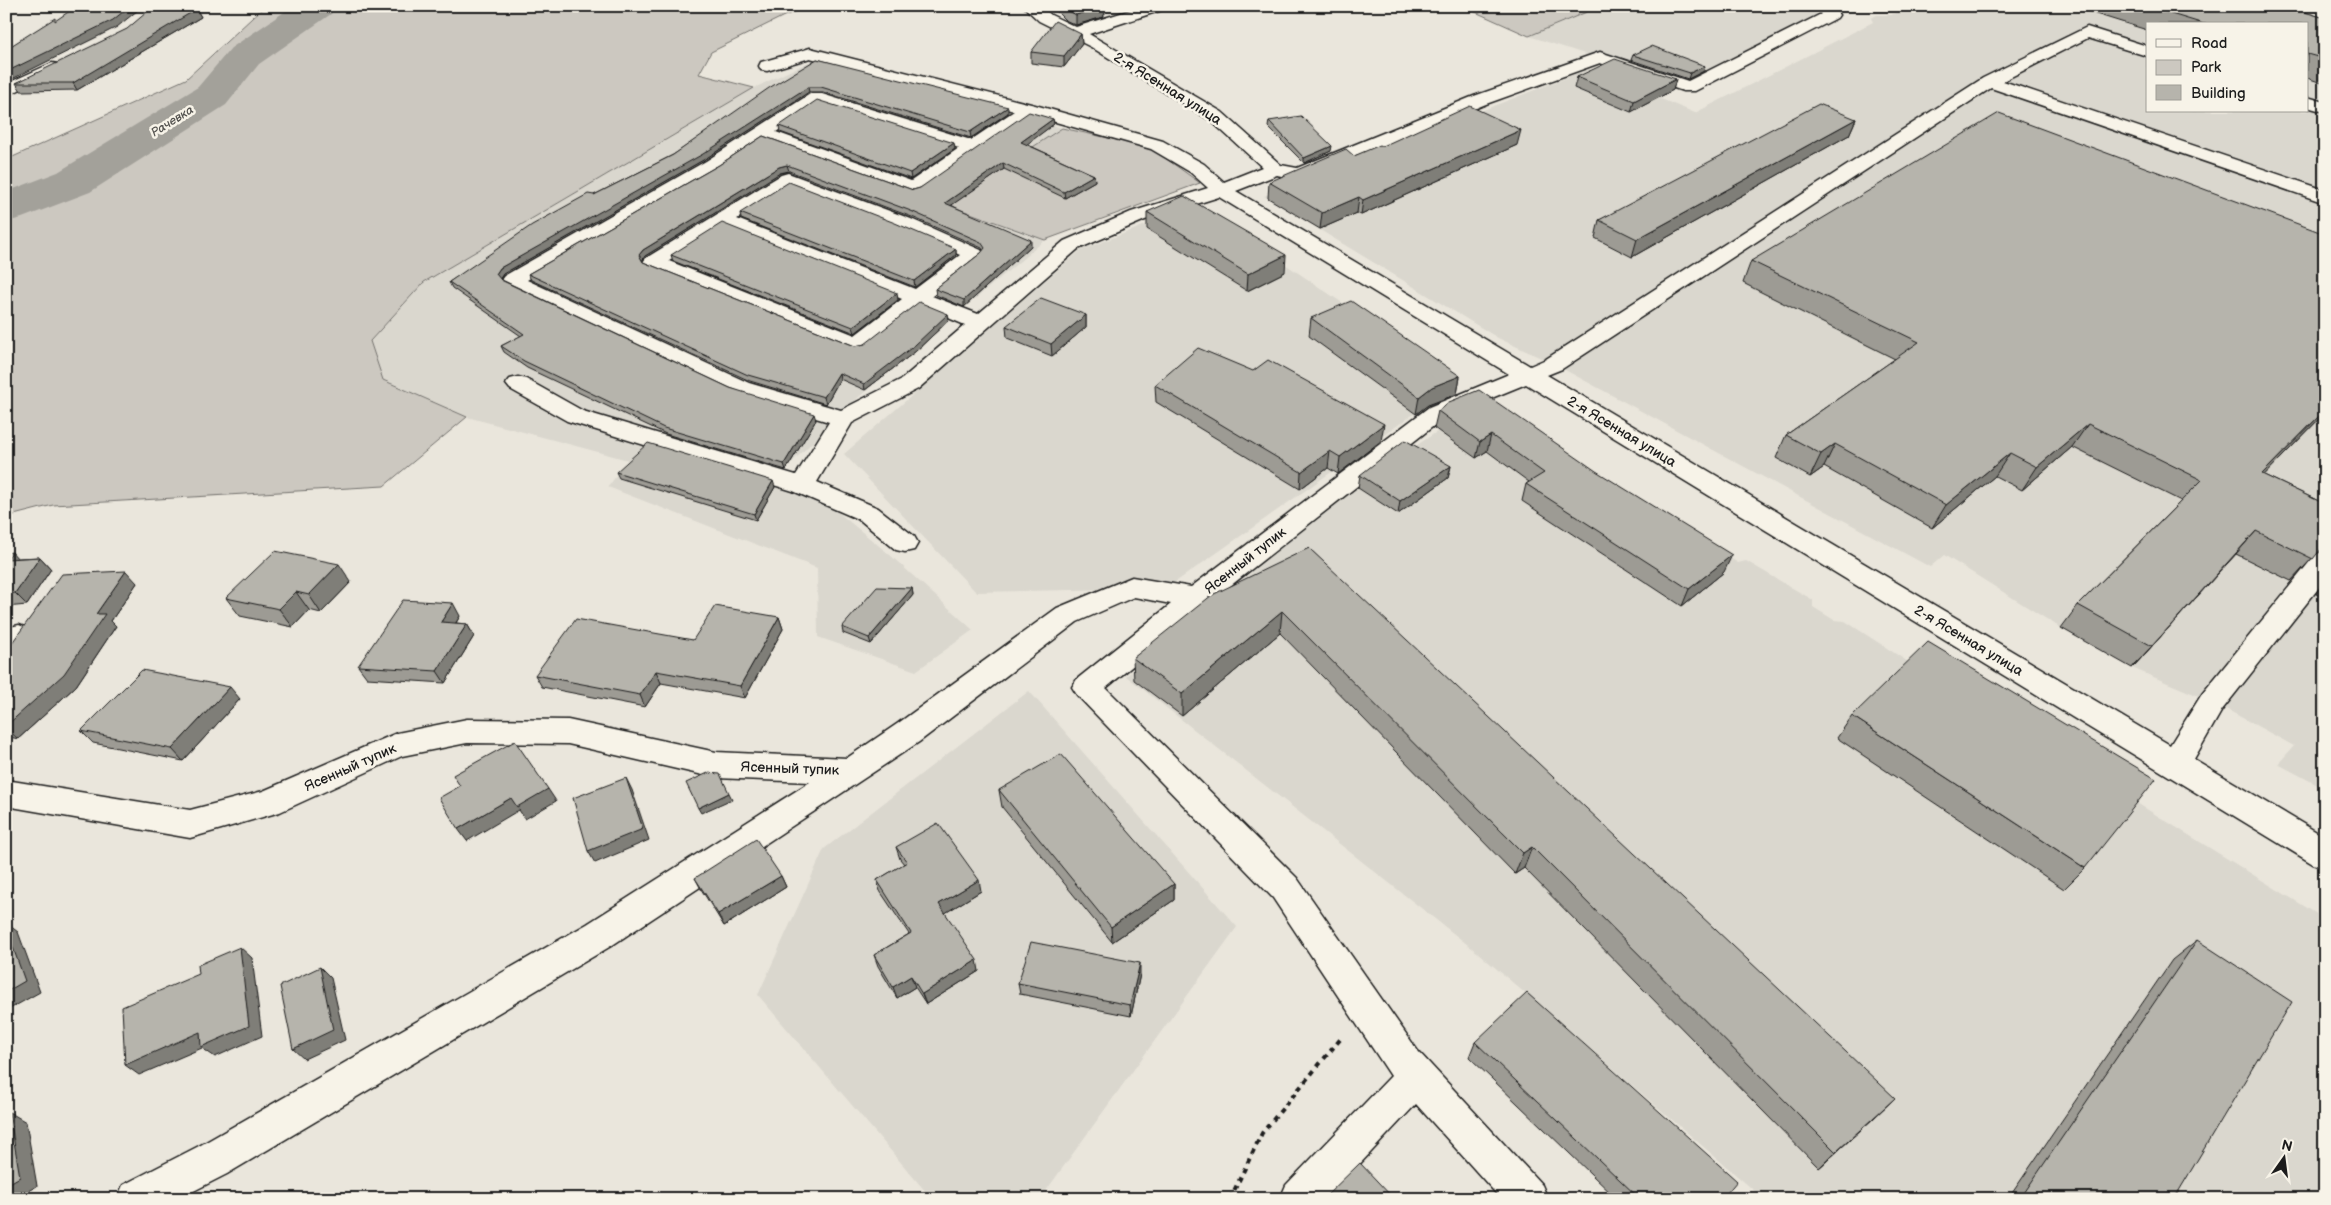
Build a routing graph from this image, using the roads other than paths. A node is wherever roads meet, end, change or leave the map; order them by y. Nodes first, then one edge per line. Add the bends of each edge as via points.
1 (1031, 6) edge
2 (1160, 6) edge
3 (1823, 6) edge
4 (2295, 6) edge
5 (2325, 15) edge
6 (1075, 34) junction
7 (2146, 51) edge
8 (65, 62) edge
9 (767, 66) dead end
10 (1989, 82) junction
11 (6, 92) edge
12 (2308, 102) edge
13 (2325, 107) edge
14 (1029, 110) junction
15 (762, 133) junction
16 (974, 146) junction
17 (1275, 169) junction
18 (1221, 190) junction
19 (2325, 197) edge
20 (721, 219) junction
21 (919, 299) junction
22 (980, 324) junction
23 (1530, 375) junction
24 (518, 384) dead end
25 (842, 418) junction
26 (802, 486) junction
27 (906, 543) dead end
28 (2325, 561) edge
29 (1196, 598) junction
30 (2175, 764) junction
31 (852, 771) junction
32 (6, 793) edge
33 (2325, 854) edge
34 (1416, 1077) junction
35 (137, 1199) edge
36 (1300, 1199) edge
37 (1528, 1199) edge

1 - 6 street, 2-я Ясенная улица
2 - 6 street
3 - 17 street via 1831,15 1688,87 1600,57 1480,100 1299,174
4 - 5 street
6 - 17 street, 2-я Ясенная улица via 1216,116
7 - 10 street, Ясенный тупик via 2087,32
8 - 11 street
9 - 14 street, 2-я Ясенная улица via 810,53
10 - 19 street
10 - 23 street, Ясенный тупик via 1554,364
12 - 13 street
14 - 16 street
14 - 18 street, 2-я Ясенная улица via 1157,145 1197,168
15 - 16 street via 816,98
15 - 16 street via 914,188
15 - 25 street via 713,165 511,280 740,388
17 - 18 street
18 - 22 street via 1138,216 1071,245
18 - 23 street, 2-я Ясенная улица
20 - 21 street
20 - 21 street via 788,179 904,223 974,254
20 - 21 street via 653,262 857,344
21 - 22 street
22 - 25 street via 910,384
23 - 29 street, Ясенный тупик via 1437,412
23 - 30 street, 2-я Ясенная улица
24 - 26 street via 575,416
25 - 26 street
26 - 27 street via 869,514
28 - 30 street via 2212,702
29 - 31 street, Ясенный тупик via 1132,587 1067,614
29 - 34 street via 1087,687 1285,888
30 - 33 street, 2-я Ясенная улица
31 - 32 street, Ясенный тупик via 716,765 568,732 467,730 397,745 269,803 190,824
31 - 35 street via 599,935 213,1160
34 - 36 street
34 - 37 street

